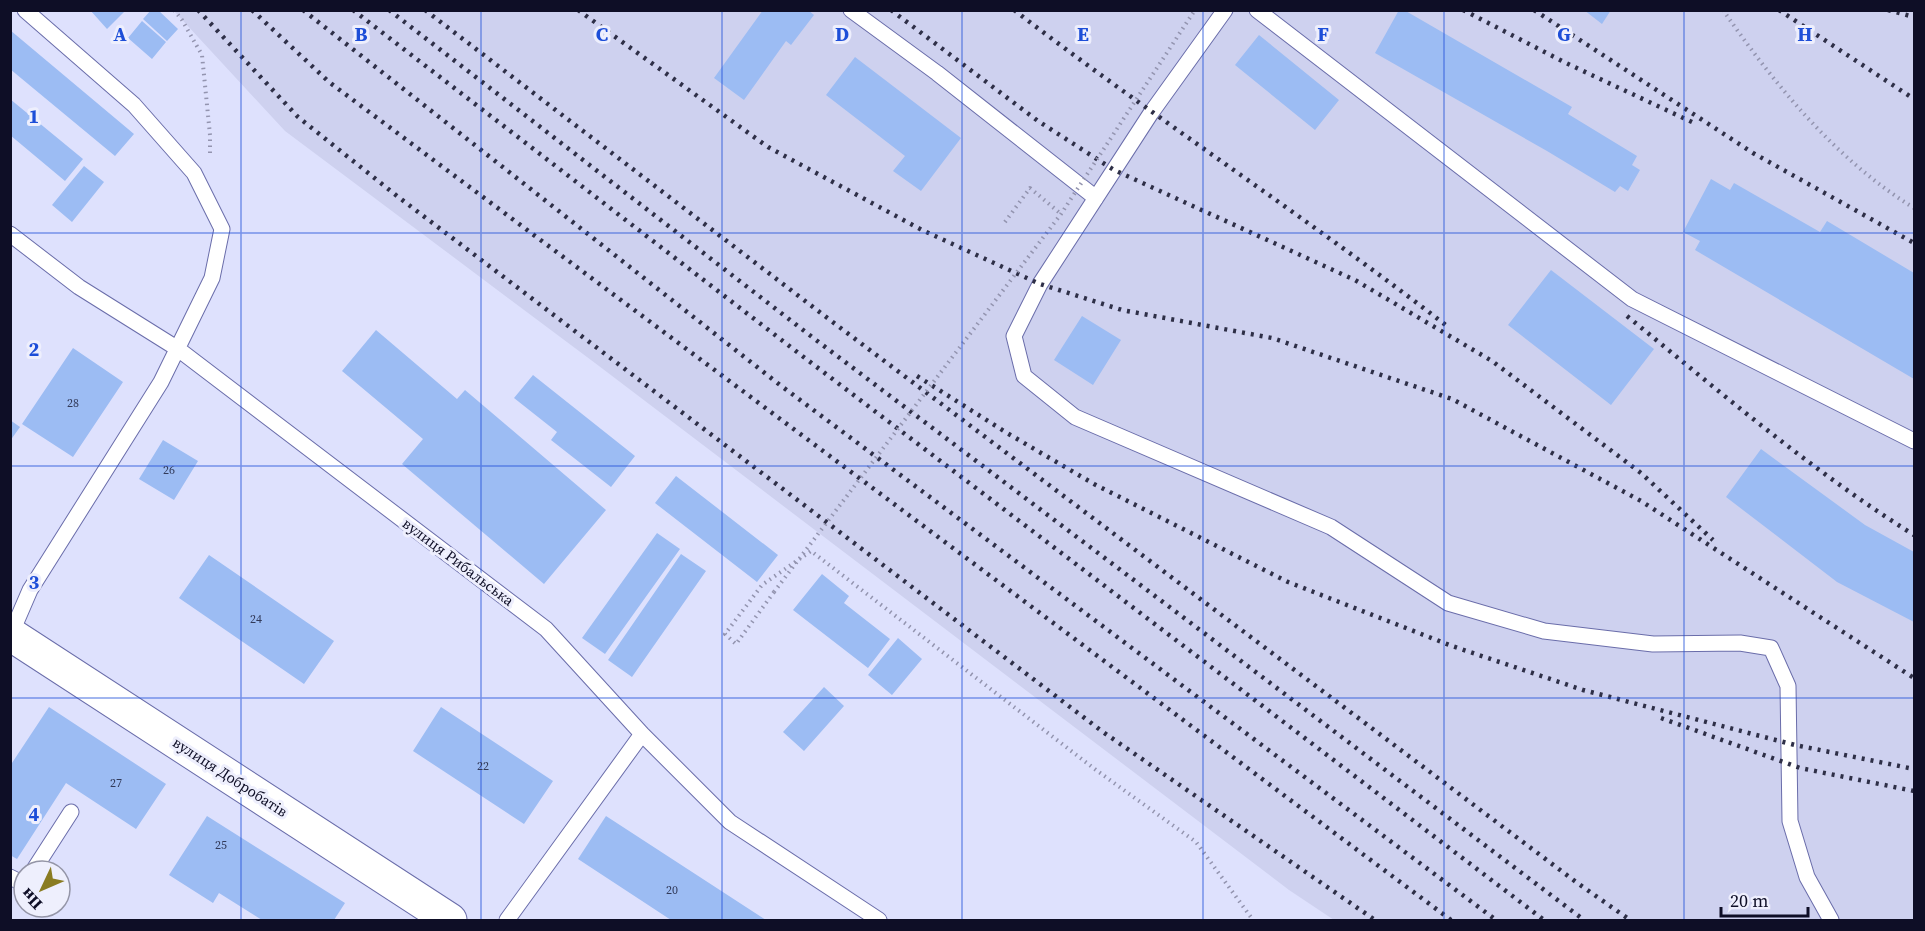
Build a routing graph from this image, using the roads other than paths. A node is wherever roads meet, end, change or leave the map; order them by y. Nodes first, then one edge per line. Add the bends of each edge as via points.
1 (25, 10) edge
2 (851, 10) edge
3 (1225, 10) edge
4 (1257, 10) edge
5 (1096, 198) junction
6 (10, 234) edge
7 (178, 349) junction
8 (1914, 441) edge
9 (11, 634) edge
10 (642, 734) junction
11 (71, 812) dead end
12 (41, 859) edge
13 (450, 921) edge
14 (507, 921) edge
15 (879, 921) edge
16 (1830, 921) edge

1 - 7 lane via 134,105 194,173 222,229 212,278
2 - 5 lane
3 - 5 lane
4 - 8 lane via 1632,299
5 - 16 lane via 1040,284 1014,336 1024,376 1075,417 1331,527 1448,603 1544,631 1653,644 1740,643 1771,648 1788,687 1790,821 1807,877
6 - 7 lane, вулиця Рибальська via 79,287
7 - 9 lane via 30,590
7 - 10 lane, вулиця Рибальська via 546,629
9 - 13 street, вулиця Добробатів
10 - 14 lane
10 - 15 lane, вулиця Рибальська via 730,822
11 - 12 lane

